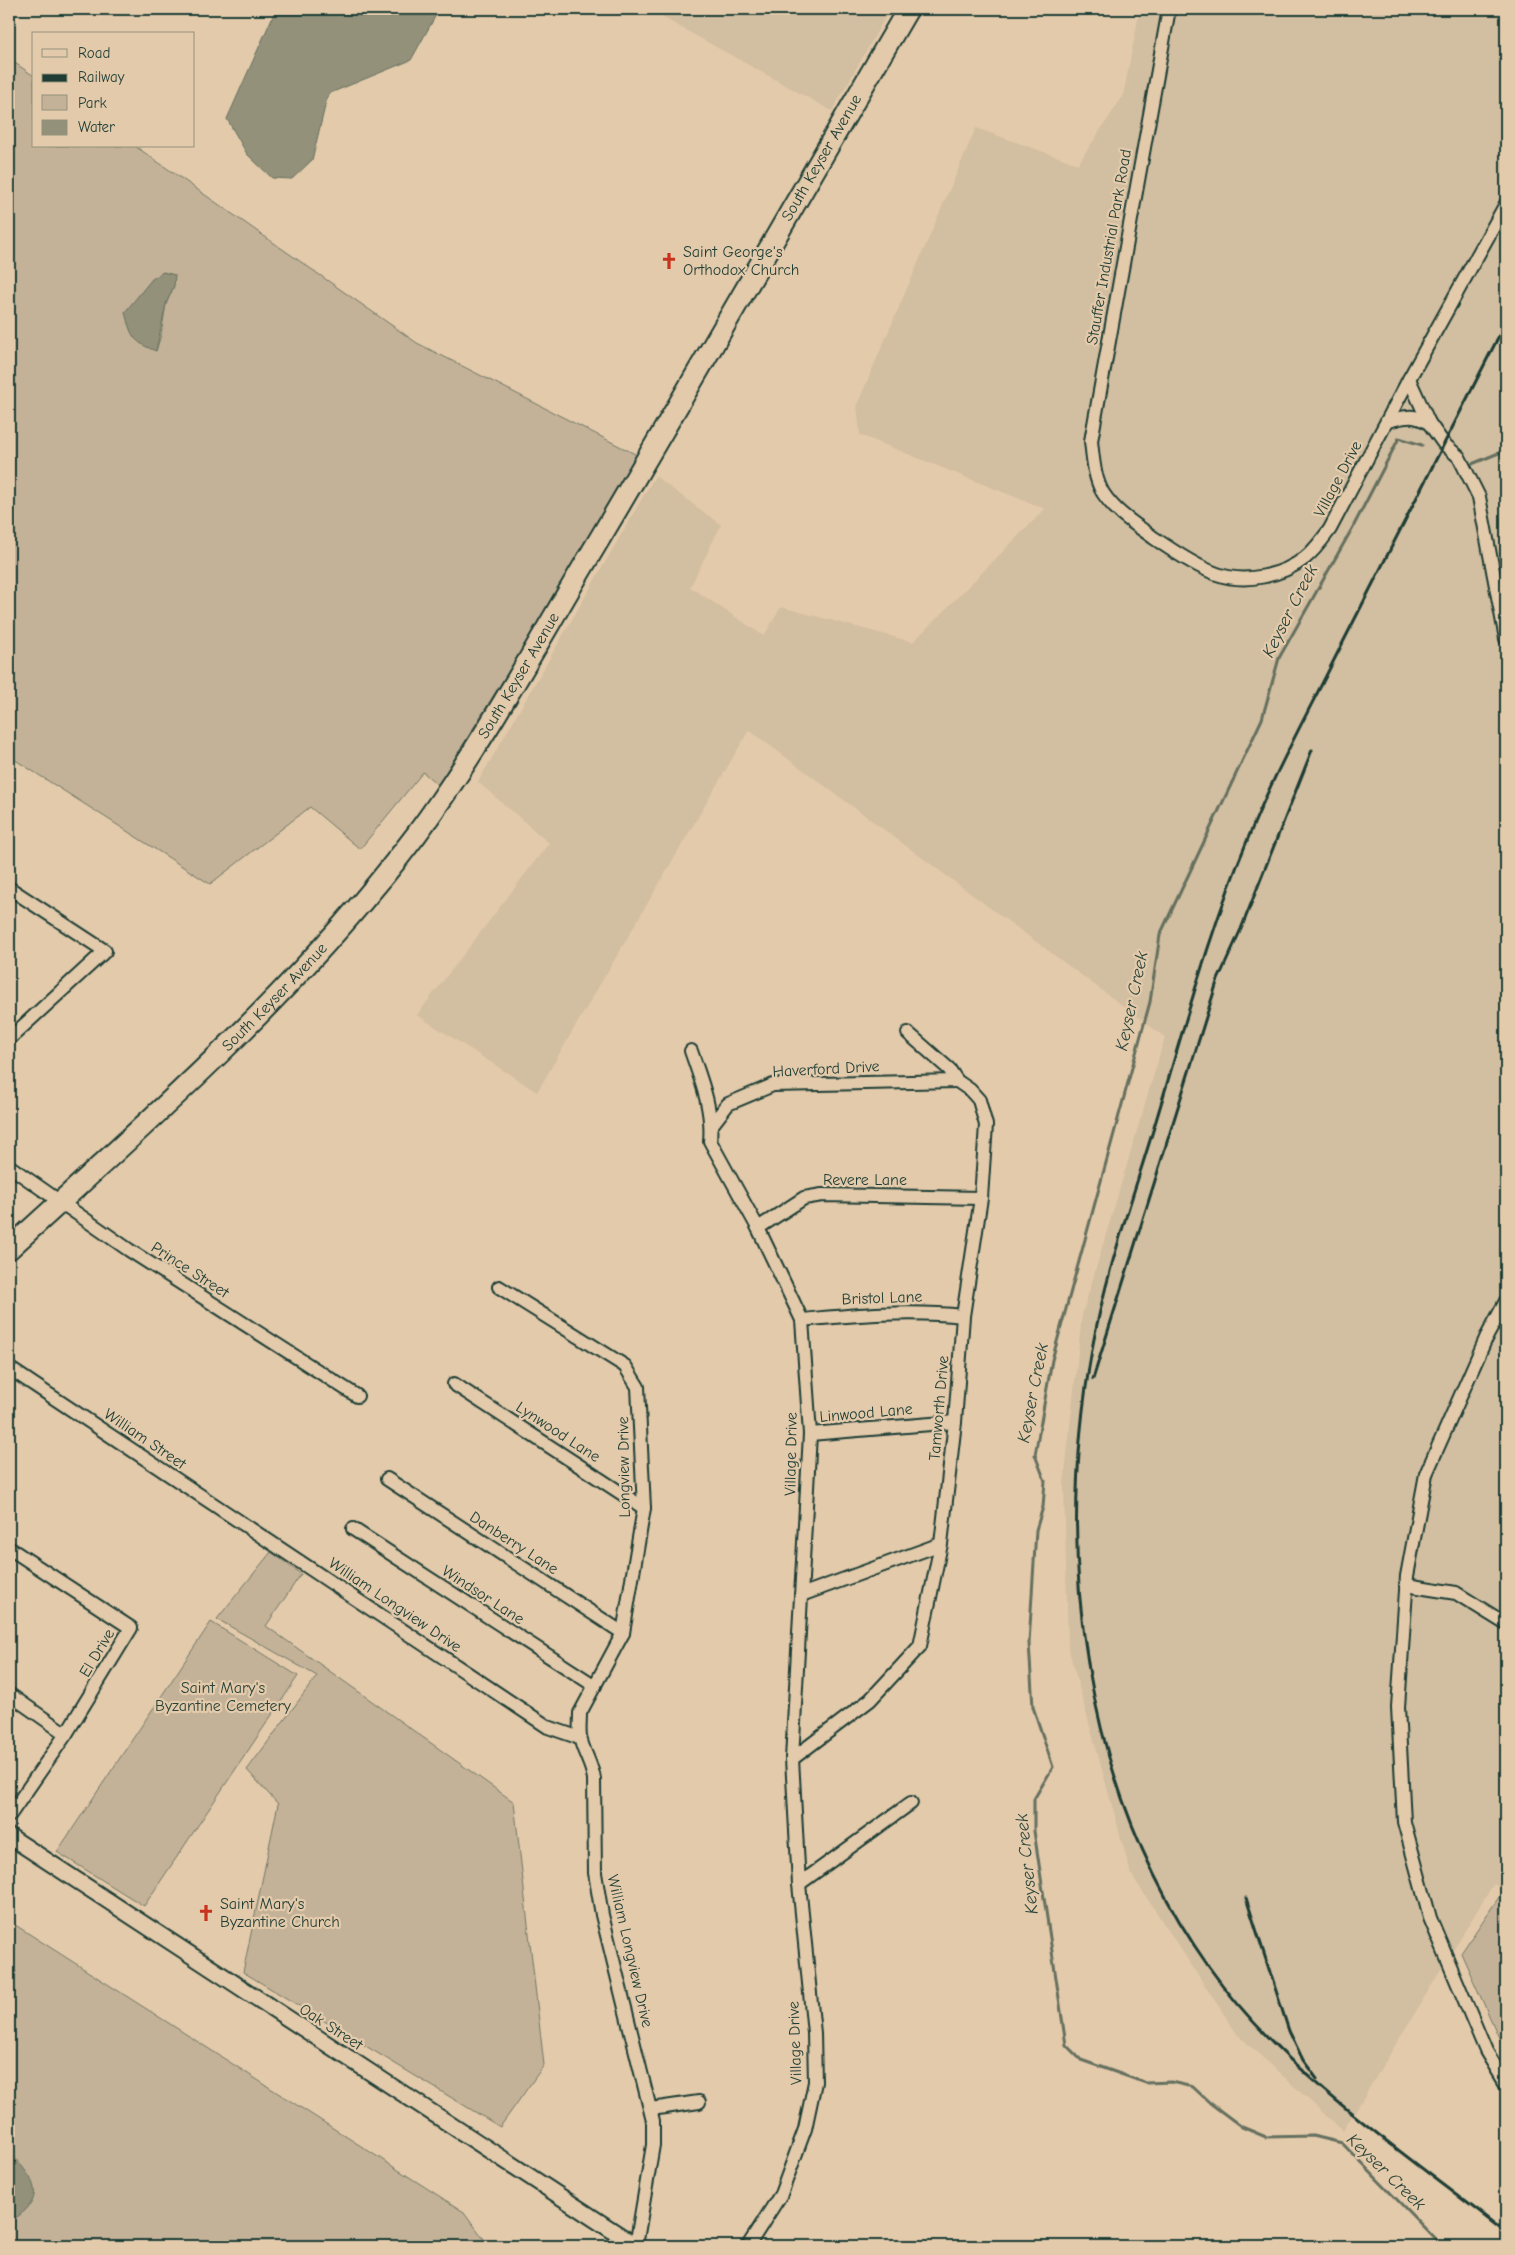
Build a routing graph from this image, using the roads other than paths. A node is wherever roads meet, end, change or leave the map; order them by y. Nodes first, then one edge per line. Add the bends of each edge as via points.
1 (908, 9) edge
2 (1169, 9) edge
3 (1506, 204) edge
4 (1409, 379) junction
5 (1387, 421) junction
6 (1429, 423) junction
7 (1102, 492) joint
8 (1506, 639) edge
9 (9, 888) edge
10 (908, 1033) dead end
11 (11, 1034) edge
12 (691, 1051) dead end
13 (957, 1081) junction
14 (711, 1126) junction
15 (9, 1166) edge
16 (981, 1198) junction
17 (61, 1201) junction
18 (758, 1228) junction
19 (9, 1250) edge
20 (499, 1287) dead end
21 (1506, 1301) edge
22 (963, 1316) junction
23 (802, 1320) junction
24 (9, 1368) edge
25 (454, 1384) dead end
26 (357, 1396) dead end
27 (954, 1422) junction
28 (810, 1434) junction
29 (387, 1479) dead end
30 (644, 1508) junction
31 (353, 1529) dead end
32 (263, 1537) joint
33 (942, 1544) junction
34 (9, 1548) edge
35 (1406, 1585) junction
36 (800, 1595) junction
37 (1506, 1624) edge
38 (623, 1633) junction
39 (595, 1686) junction
40 (9, 1694) edge
41 (66, 1734) junction
42 (580, 1738) junction
43 (792, 1758) junction
44 (911, 1803) dead end
45 (9, 1816) edge
46 (9, 1836) edge
47 (799, 1884) junction
48 (1506, 2084) edge
49 (699, 2102) dead end
50 (651, 2109) junction
51 (636, 2246) edge
52 (748, 2246) edge

1 - 17 main road, South Keyser Avenue via 633,483 465,764 416,834 354,911 210,1063
2 - 7 street, Stauffer Industrial Park Road via 1091,441 1094,470
3 - 4 street, Village Drive
4 - 5 street, Village Drive
4 - 6 street
5 - 6 street via 1410,416
5 - 7 street, Village Drive via 1319,545 1304,559 1273,575 1238,578 1217,574 1165,546 1118,512
6 - 8 street via 1444,444 1459,457 1479,497
9 - 11 street via 104,951
10 - 13 street, Tamworth Drive via 949,1069
12 - 14 street, Village Drive
13 - 14 street, Haverford Drive via 773,1085 728,1104
13 - 16 street, Tamworth Drive via 979,1100 986,1125
14 - 18 street, Village Drive via 710,1141 716,1156
15 - 17 street, Prince Street
16 - 18 street, Revere Lane via 822,1195 804,1198
16 - 22 street, Tamworth Drive
17 - 19 main road, South Keyser Avenue
17 - 26 street, Prince Street via 137,1255
18 - 23 street, Village Drive
20 - 30 street, Longview Drive via 625,1366 638,1387
21 - 35 street via 1487,1336 1426,1474
22 - 23 street, Bristol Lane via 929,1312
22 - 27 street, Tamworth Drive
23 - 28 street, Village Drive
24 - 32 street, William Street
25 - 30 street, Lynwood Lane
27 - 28 street, Linwood Lane
27 - 33 street, Tamworth Drive
28 - 36 street, Village Drive
29 - 38 street, Danberry Lane
30 - 38 street, Longview Drive
31 - 39 street, Windsor Lane
32 - 42 street, William Longview Drive via 548,1727
33 - 36 street
33 - 43 street, Tamworth Drive via 920,1646 870,1700
34 - 41 street, El Drive via 131,1628
35 - 37 street via 1456,1593
35 - 48 street via 1398,1706 1404,1822 1430,1918 1486,2051
36 - 43 street, Village Drive
38 - 39 street, Longview Drive
39 - 42 street, Longview Drive via 580,1714
40 - 41 street
41 - 45 street, El Drive
42 - 50 street, William Longview Drive via 592,1765 594,1779 595,1873 602,1914
43 - 47 street, Village Drive
44 - 47 street
46 - 51 street, Oak Street
47 - 52 street, Village Drive via 814,2033 815,2082 805,2129 781,2194
49 - 50 street
50 - 51 street, William Longview Drive via 652,2145

